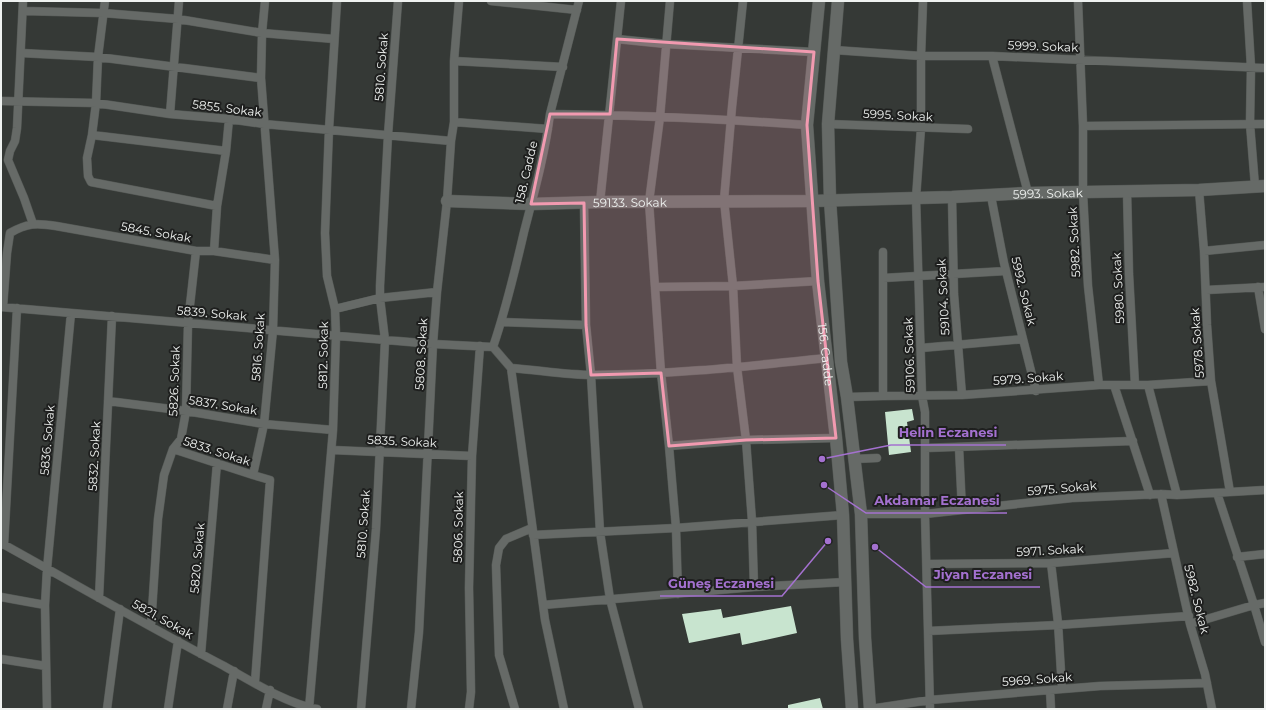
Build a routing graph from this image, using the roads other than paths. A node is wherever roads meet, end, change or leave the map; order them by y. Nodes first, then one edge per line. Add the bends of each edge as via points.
1 (23, 1) edge
2 (105, 1) edge
3 (179, 1) edge
4 (266, 1) edge
5 (337, 1) edge
6 (398, 1) edge
7 (459, 1) edge
8 (490, 1) edge
9 (579, 1) edge
10 (621, 1) edge
11 (670, 1) edge
12 (743, 1) edge
13 (819, 1) edge
14 (838, 1) edge
15 (923, 1) edge
16 (1078, 1) edge
17 (1247, 1) edge
18 (577, 10) junction
19 (23, 11) junction
20 (103, 13) junction
21 (178, 19) junction
22 (262, 32) junction
23 (334, 39) junction
24 (617, 39) junction
25 (666, 44) junction
26 (739, 47) junction
27 (834, 50) junction
28 (814, 52) junction
29 (21, 53) junction
30 (921, 56) junction
31 (992, 56) junction
32 (98, 57) junction
33 (1079, 59) junction
34 (454, 61) junction
35 (174, 67) junction
36 (563, 67) junction
37 (1252, 67) junction
38 (1265, 68) edge
39 (261, 78) junction
40 (1, 101) edge
41 (18, 101) junction
42 (96, 103) junction
43 (170, 114) junction
44 (550, 114) junction
45 (610, 114) junction
46 (660, 117) junction
47 (229, 119) junction
48 (731, 119) junction
49 (454, 122) junction
50 (264, 124) junction
51 (828, 124) junction
52 (1250, 124) junction
53 (1265, 124) edge
54 (807, 125) junction
55 (1083, 126) junction
56 (921, 128) junction
57 (548, 129) junction
58 (968, 129) dead end
59 (329, 130) junction
60 (92, 135) junction
61 (388, 135) junction
62 (451, 141) junction
63 (226, 151) junction
64 (1260, 186) edge
65 (1199, 190) junction
66 (1127, 191) junction
67 (1028, 193) junction
68 (1083, 193) junction
69 (991, 196) junction
70 (952, 197) junction
71 (916, 198) junction
72 (724, 200) junction
73 (830, 200) junction
74 (447, 201) junction
75 (812, 201) junction
76 (600, 202) junction
77 (649, 202) junction
78 (584, 203) junction
79 (531, 204) junction
80 (217, 206) junction
81 (33, 224) junction
82 (1265, 245) edge
83 (196, 251) junction
84 (214, 251) junction
85 (1204, 251) junction
86 (884, 252) dead end
87 (275, 260) junction
88 (1006, 271) junction
89 (954, 274) junction
90 (919, 277) junction
91 (883, 278) junction
92 (818, 281) junction
93 (733, 286) junction
94 (656, 287) junction
95 (1261, 287) edge
96 (1206, 290) junction
97 (437, 292) junction
98 (380, 298) junction
99 (2, 307) edge
100 (17, 308) junction
101 (335, 309) junction
102 (71, 313) junction
103 (112, 316) junction
104 (502, 322) junction
105 (188, 323) junction
106 (586, 325) junction
107 (1265, 329) edge
108 (273, 330) junction
109 (336, 335) junction
110 (1023, 339) junction
111 (385, 340) junction
112 (433, 344) junction
113 (480, 346) junction
114 (958, 346) junction
115 (493, 347) junction
116 (921, 348) junction
117 (826, 358) junction
118 (511, 368) junction
119 (737, 368) junction
120 (661, 373) junction
121 (591, 375) junction
122 (1212, 381) junction
123 (1099, 385) junction
124 (1114, 385) junction
125 (1135, 385) junction
126 (1148, 385) junction
127 (1036, 391) junction
128 (962, 395) junction
129 (883, 396) junction
130 (922, 396) junction
131 (847, 397) junction
132 (108, 401) junction
133 (186, 411) junction
134 (264, 424) junction
135 (333, 430) junction
136 (836, 438) junction
137 (746, 440) junction
138 (1133, 441) junction
139 (669, 446) junction
140 (959, 447) junction
141 (925, 448) junction
142 (173, 449) junction
143 (332, 450) junction
144 (380, 452) junction
145 (428, 454) junction
146 (472, 456) junction
147 (877, 458) dead end
148 (854, 459) junction
149 (217, 463) junction
150 (253, 475) junction
151 (1265, 490) edge
152 (1230, 492) junction
153 (1217, 493) junction
154 (1161, 494) junction
155 (1150, 495) junction
156 (1176, 495) junction
157 (962, 510) junction
158 (861, 514) junction
159 (926, 514) junction
160 (843, 515) junction
161 (752, 521) junction
162 (676, 528) junction
163 (533, 532) junction
164 (600, 532) junction
165 (3, 544) edge
166 (1174, 553) junction
167 (1265, 554) edge
168 (1237, 557) junction
169 (1050, 563) junction
170 (927, 564) junction
171 (47, 569) junction
172 (846, 582) junction
173 (754, 587) junction
174 (678, 594) junction
175 (1, 597) edge
176 (99, 598) junction
177 (610, 599) junction
178 (1265, 603) edge
179 (46, 605) junction
180 (543, 605) junction
181 (1254, 605) junction
182 (120, 610) junction
183 (1189, 620) junction
184 (1058, 625) junction
185 (151, 626) junction
186 (928, 631) junction
187 (178, 641) junction
188 (1265, 642) edge
189 (201, 654) junction
190 (1, 659) edge
191 (46, 666) junction
192 (234, 671) junction
193 (255, 682) junction
194 (1207, 683) junction
195 (1062, 689) junction
196 (270, 690) junction
197 (1050, 690) junction
198 (930, 700) junction
199 (46, 709) edge
200 (107, 709) edge
201 (168, 709) edge
202 (227, 709) edge
203 (266, 709) edge
204 (312, 709) edge
205 (361, 709) edge
206 (411, 709) edge
207 (469, 709) edge
208 (515, 709) edge
209 (564, 709) edge
210 (639, 709) edge
211 (852, 709) edge
212 (870, 709) edge
213 (930, 709) edge
214 (1051, 709) edge
215 (1212, 709) edge

1 - 19 street
2 - 20 street
3 - 21 street
4 - 22 street, 5816. Sokak
5 - 23 street, 5812. Sokak
6 - 61 street, 5810. Sokak
7 - 34 street, 5808. Sokak
8 - 18 street
9 - 18 street, 158. Cadde
10 - 24 street
11 - 25 street
12 - 26 street
13 - 28 street, 156. Cadde
14 - 27 street, 156. Cadde
15 - 30 street, 59106. Sokak
16 - 33 street, 5982. Sokak
17 - 37 street
18 - 36 street, 158. Cadde
19 - 20 street
19 - 29 street
20 - 21 street
20 - 32 street
21 - 22 street
21 - 35 street
22 - 23 street
22 - 39 street, 5816. Sokak
23 - 59 street, 5812. Sokak
24 - 25 street
24 - 45 street
25 - 26 street
25 - 46 street
26 - 28 street
26 - 48 street
27 - 30 street, 5999. Sokak
27 - 51 street, 156. Cadde
28 - 54 street, 156. Cadde
29 - 32 street
29 - 41 street
30 - 31 street, 5999. Sokak
30 - 56 street, 59106. Sokak
31 - 33 street, 5999. Sokak
31 - 67 street
32 - 35 street
32 - 42 street
33 - 37 street, 5999. Sokak
33 - 55 street, 5982. Sokak
34 - 36 street
34 - 49 street, 5808. Sokak
35 - 39 street
35 - 43 street
36 - 44 street, 158. Cadde
37 - 38 street, 5999. Sokak
37 - 52 street
39 - 50 street, 5816. Sokak
40 - 41 street, 5855. Sokak
41 - 42 street, 5855. Sokak
41 - 81 street via 15,141 8,160
42 - 43 street, 5855. Sokak
42 - 60 street
43 - 47 street, 5855. Sokak
44 - 45 street
44 - 57 street, 158. Cadde
45 - 46 street
45 - 76 street
46 - 48 street
46 - 77 street
47 - 50 street, 5855. Sokak
47 - 63 street
48 - 54 street
48 - 72 street
49 - 57 street
49 - 62 street, 5808. Sokak
50 - 59 street, 5855. Sokak
50 - 87 street, 5816. Sokak
51 - 56 street, 5995. Sokak
51 - 73 street, 156. Cadde
52 - 53 street
52 - 55 street
52 - 64 street
54 - 75 street, 156. Cadde
55 - 68 street, 5982. Sokak
56 - 58 street, 5995. Sokak
56 - 71 street, 59106. Sokak
57 - 79 street, 158. Cadde
59 - 61 street, 5855. Sokak
59 - 101 street, 5812. Sokak via 325,233 327,276
60 - 63 street
60 - 80 street via 87,158 91,182
61 - 62 street, 5855. Sokak
61 - 98 street, 5810. Sokak
62 - 74 street, 5808. Sokak
63 - 80 street
64 - 65 street, 5993. Sokak
65 - 66 street, 5993. Sokak
65 - 85 street, 5978. Sokak
66 - 68 street, 5993. Sokak
66 - 125 street, 5980. Sokak
67 - 68 street, 5993. Sokak
67 - 69 street, 5993. Sokak
68 - 123 street, 5982. Sokak via 1088,286
69 - 70 street, 5993. Sokak
69 - 88 street, 5992. Sokak
70 - 71 street, 5993. Sokak
70 - 89 street, 59104. Sokak
71 - 73 street, 5993. Sokak
71 - 90 street, 59106. Sokak
72 - 75 street, 59133. Sokak
72 - 77 street, 59133. Sokak
72 - 93 street
73 - 75 street, 5993. Sokak
73 - 131 street, 156. Cadde via 841,362
74 - 79 street, 59133. Sokak
74 - 97 street, 5808. Sokak
75 - 92 street, 156. Cadde
76 - 77 street, 59133. Sokak
76 - 78 street, 59133. Sokak
77 - 94 street
78 - 79 street, 59133. Sokak
78 - 106 street
79 - 104 street, 158. Cadde
80 - 84 street
81 - 83 street, 5845. Sokak
81 - 99 street via 10,233
82 - 85 street
83 - 84 street, 5845. Sokak
83 - 105 street, 5826. Sokak
84 - 87 street, 5845. Sokak
85 - 96 street, 5978. Sokak
86 - 91 street
87 - 108 street, 5816. Sokak
88 - 89 street
88 - 110 street, 5992. Sokak
89 - 90 street
89 - 114 street, 59104. Sokak
90 - 91 street
90 - 116 street, 59106. Sokak
91 - 129 street
92 - 93 street
92 - 117 street, 156. Cadde
93 - 94 street
93 - 119 street
94 - 120 street
95 - 96 street
95 - 107 street
96 - 122 street, 5978. Sokak
97 - 98 street
97 - 112 street, 5808. Sokak
98 - 101 street
98 - 111 street, 5810. Sokak
99 - 100 street, 5839. Sokak
100 - 102 street, 5839. Sokak
100 - 165 street
101 - 109 street, 5812. Sokak
102 - 103 street, 5839. Sokak
102 - 171 street, 5836. Sokak
103 - 105 street, 5839. Sokak
103 - 132 street, 5832. Sokak
104 - 106 street
104 - 115 street, 158. Cadde
105 - 108 street, 5839. Sokak
105 - 133 street, 5826. Sokak
106 - 121 street
108 - 109 street, 5839. Sokak
108 - 134 street, 5816. Sokak
109 - 111 street, 5839. Sokak
109 - 135 street, 5812. Sokak
110 - 114 street
110 - 127 street, 5992. Sokak
111 - 112 street, 5839. Sokak
111 - 144 street, 5810. Sokak
112 - 113 street, 5839. Sokak
112 - 145 street, 5808. Sokak
113 - 115 street, 5839. Sokak
113 - 146 street, 5806. Sokak
114 - 116 street
114 - 128 street, 59104. Sokak
115 - 118 street
116 - 130 street, 59106. Sokak
117 - 119 street
117 - 136 street, 156. Cadde
118 - 121 street
118 - 163 street
119 - 120 street
119 - 137 street
120 - 121 street
120 - 139 street
121 - 164 street
122 - 126 street, 5979. Sokak
122 - 152 street, 5978. Sokak
123 - 124 street, 5979. Sokak
123 - 127 street, 5979. Sokak
124 - 125 street, 5979. Sokak
124 - 138 street
125 - 126 street, 5979. Sokak
126 - 156 street
127 - 128 street, 5979. Sokak
128 - 130 street, 5979. Sokak
129 - 130 street, 5979. Sokak
129 - 131 street, 5979. Sokak
130 - 141 street, 59106. Sokak via 925,412
131 - 148 street, 156. Cadde
132 - 133 street, 5837. Sokak
132 - 176 street, 5832. Sokak
133 - 134 street, 5837. Sokak
133 - 142 street, 5826. Sokak via 181,439
134 - 135 street, 5837. Sokak
134 - 150 street, 5816. Sokak
135 - 143 street, 5812. Sokak
136 - 137 street
136 - 160 street, 156. Cadde
137 - 139 street
137 - 161 street
138 - 140 street
138 - 155 street
139 - 162 street
140 - 141 street
140 - 157 street
141 - 159 street, 59106. Sokak
142 - 149 street, 5833. Sokak
142 - 185 street, 5826. Sokak via 164,475 158,519
143 - 144 street, 5835. Sokak
143 - 204 street, 5812. Sokak
144 - 145 street, 5835. Sokak
144 - 205 street, 5810. Sokak
145 - 146 street, 5835. Sokak
145 - 206 street, 5808. Sokak via 420,632
146 - 207 street, 5806. Sokak
147 - 148 street
148 - 158 street, 156. Cadde
149 - 150 street, 5833. Sokak
149 - 189 street, 5820. Sokak
150 - 193 street via 270,480
151 - 152 street, 5975. Sokak
152 - 153 street, 5975. Sokak
153 - 156 street, 5975. Sokak
153 - 168 street
154 - 155 street, 5975. Sokak
154 - 156 street, 5975. Sokak
154 - 166 street, 5982. Sokak
155 - 157 street, 5975. Sokak via 1072,498
157 - 159 street, 5975. Sokak
158 - 159 street, 5975. Sokak
158 - 212 street, 156. Cadde
159 - 170 street, 59106. Sokak
160 - 161 street
160 - 172 street, 156. Cadde
161 - 162 street
161 - 173 street
162 - 164 street
162 - 174 street
163 - 164 street
163 - 180 street
163 - 208 street via 506,539 499,548 496,565 499,655
164 - 177 street
165 - 171 street, 5821. Sokak
166 - 169 street, 5971. Sokak
166 - 183 street, 5982. Sokak
167 - 168 street
168 - 181 street
169 - 170 street, 5971. Sokak
169 - 184 street
170 - 186 street, 59106. Sokak
171 - 176 street, 5821. Sokak
171 - 179 street, 5836. Sokak
172 - 173 street
172 - 211 street, 156. Cadde
173 - 174 street
174 - 177 street
175 - 179 street
176 - 182 street, 5821. Sokak
177 - 180 street
177 - 210 street
178 - 181 street
179 - 191 street, 5836. Sokak
180 - 209 street
181 - 183 street
181 - 188 street
182 - 185 street, 5821. Sokak
182 - 200 street
183 - 184 street
183 - 194 street, 5982. Sokak
184 - 186 street
184 - 195 street
185 - 187 street, 5821. Sokak
186 - 198 street, 59106. Sokak
187 - 189 street, 5821. Sokak
187 - 201 street
189 - 192 street, 5821. Sokak
190 - 191 street
191 - 199 street, 5836. Sokak
192 - 193 street, 5821. Sokak
192 - 202 street
193 - 196 street, 5821. Sokak
194 - 195 street, 5969. Sokak
194 - 215 street, 5982. Sokak
195 - 197 street, 5969. Sokak
196 - 203 street
196 - 204 street, 5821. Sokak
197 - 198 street, 5969. Sokak
197 - 214 street
198 - 212 street, 5969. Sokak
198 - 213 street, 59106. Sokak

